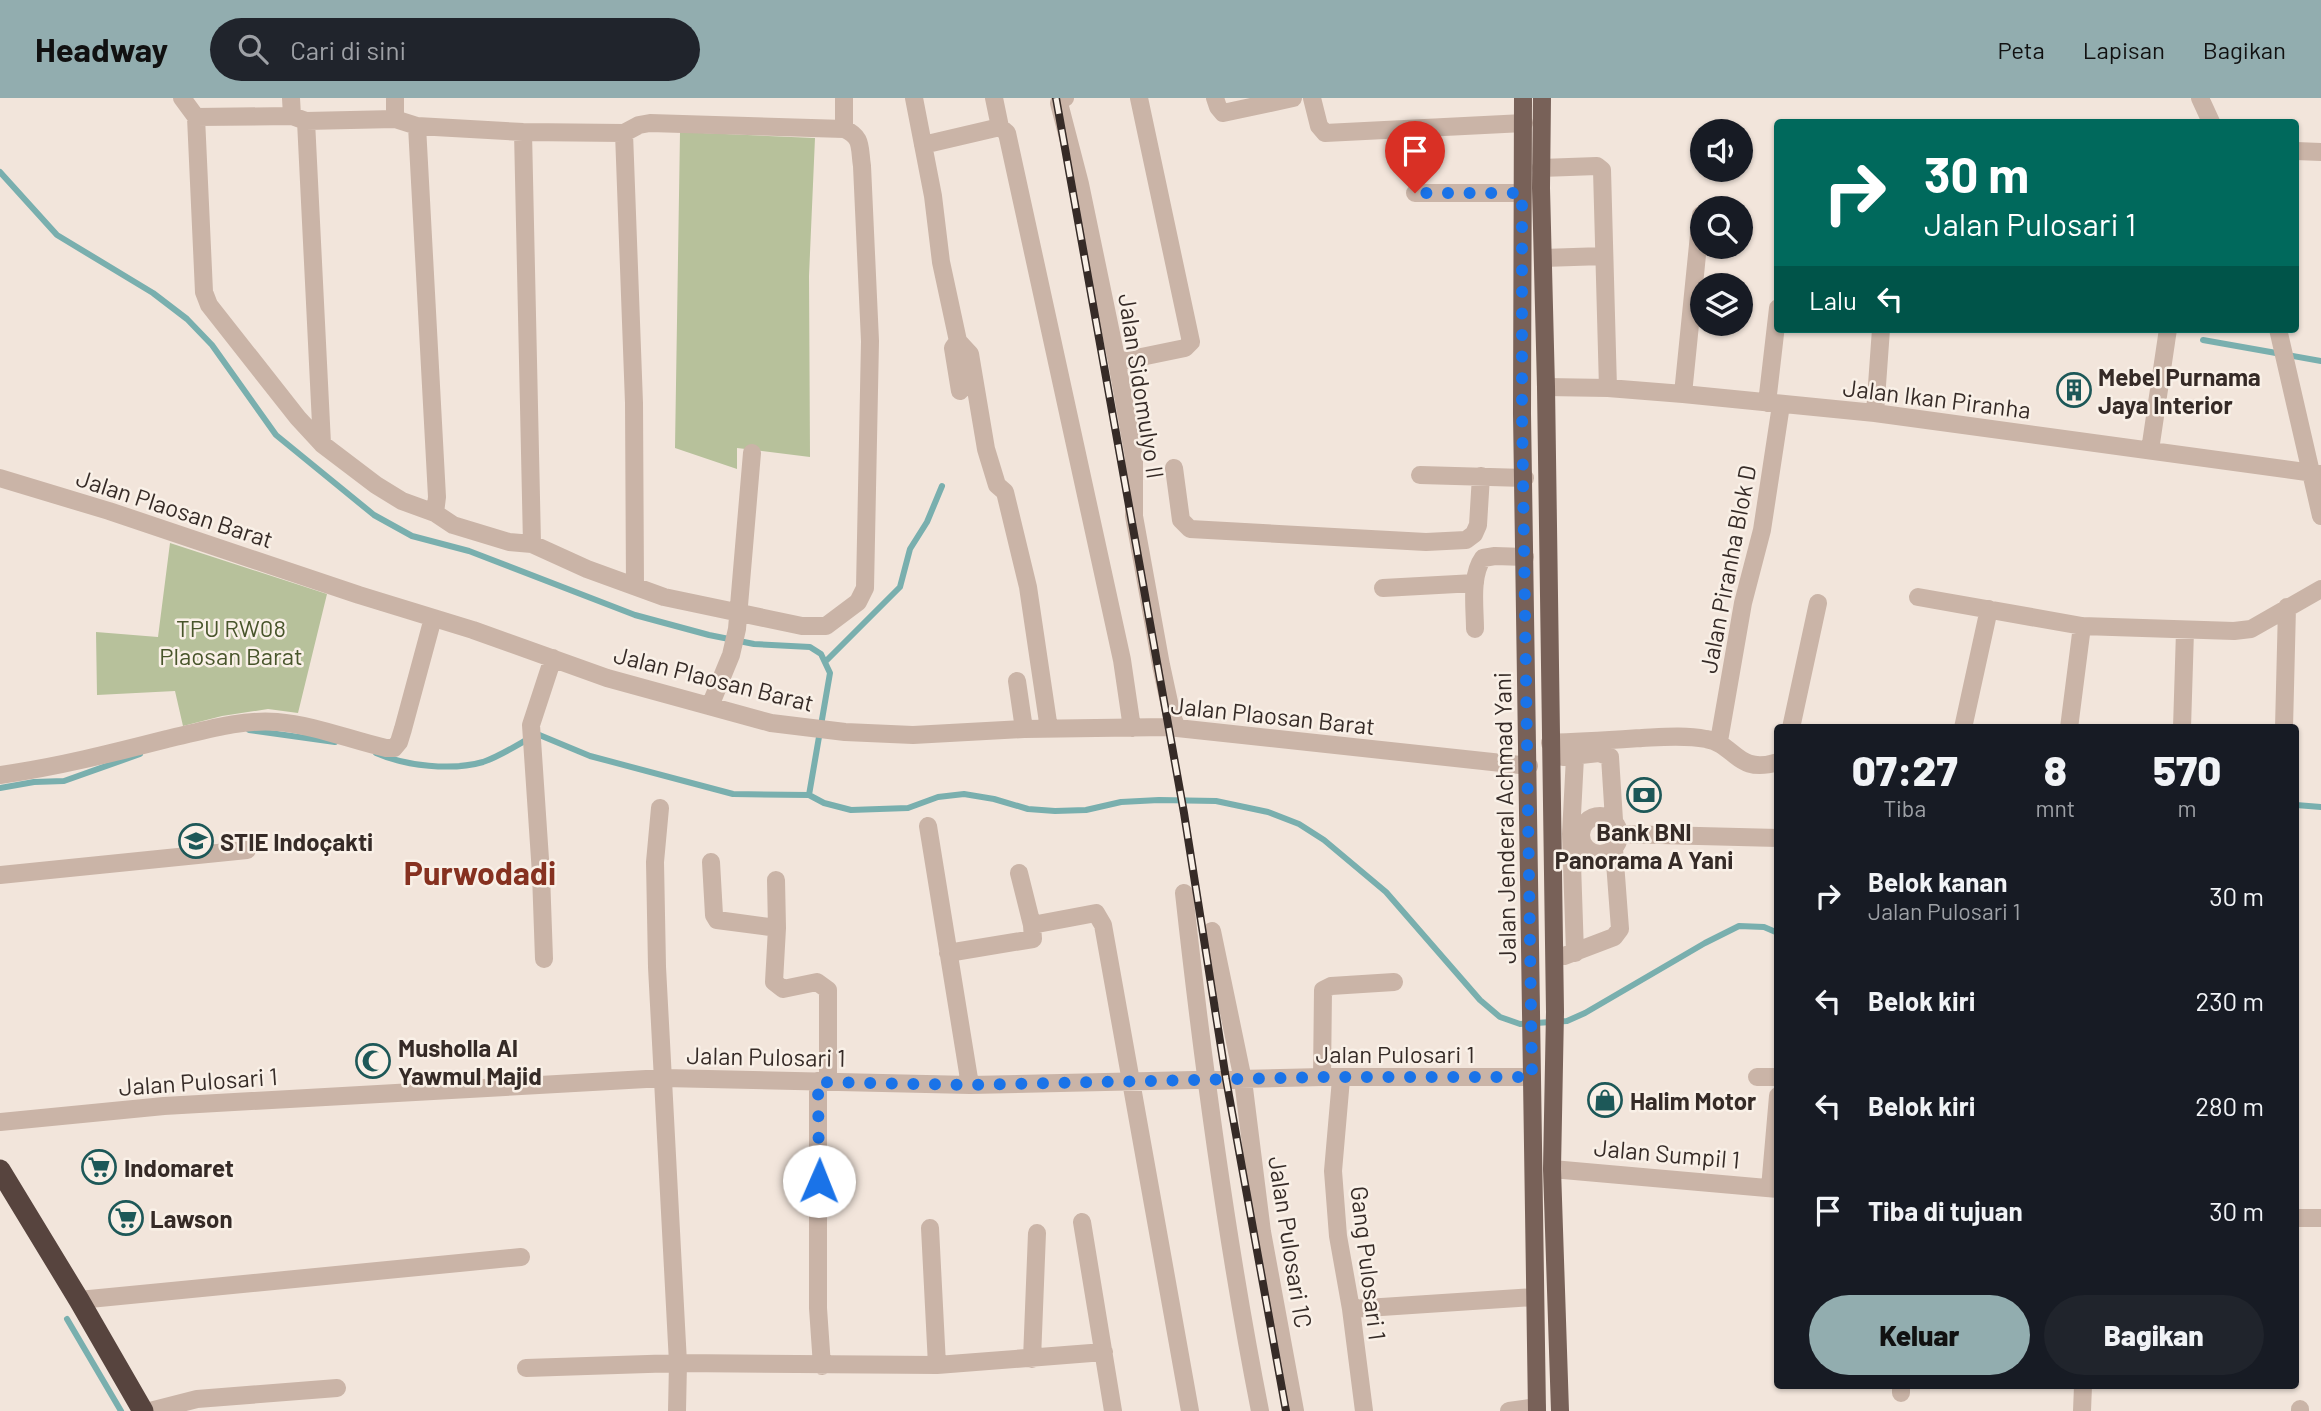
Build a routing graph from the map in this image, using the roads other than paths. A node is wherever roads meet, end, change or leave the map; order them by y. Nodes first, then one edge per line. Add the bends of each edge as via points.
1 (182, 98) edge
2 (395, 98) edge
3 (844, 98) edge
4 (914, 98) edge
5 (994, 98) edge
6 (1065, 98) edge
7 (1139, 98) edge
8 (1215, 98) edge
9 (1293, 98) edge
10 (1312, 98) edge
11 (1523, 98) edge
12 (1542, 98) edge
13 (296, 112) edge
14 (196, 117) junction
15 (395, 119) junction
16 (1524, 123) junction
17 (417, 126) junction
18 (1000, 127) junction
19 (844, 130) junction
20 (523, 132) junction
21 (624, 133) junction
22 (923, 145) junction
23 (2299, 151) edge
24 (2321, 152) edge
25 (1541, 168) junction
26 (1415, 193) dead end
27 (1522, 193) junction
28 (1597, 256) junction
29 (1549, 258) junction
30 (1697, 259) edge
31 (1777, 333) edge
32 (1881, 333) edge
33 (2167, 333) edge
34 (2280, 336) edge
35 (958, 341) junction
36 (1117, 362) junction
37 (1546, 387) junction
38 (1608, 388) junction
39 (960, 391) dead end
40 (1683, 394) junction
41 (1774, 404) junction
42 (1875, 413) junction
43 (322, 444) junction
44 (2150, 450) junction
45 (752, 453) dead end
46 (1174, 468) dead end
47 (2316, 473) edge
48 (1420, 475) dead end
49 (1481, 476) junction
50 (0, 478) edge
51 (1525, 478) junction
52 (435, 513) junction
53 (2321, 516) edge
54 (532, 544) junction
55 (1525, 557) junction
56 (1475, 583) junction
57 (635, 586) junction
58 (1382, 588) dead end
59 (2321, 589) edge
60 (1918, 597) dead end
61 (1818, 603) dead end
62 (2287, 607) junction
63 (1989, 610) junction
64 (739, 613) junction
65 (433, 618) junction
66 (2082, 626) junction
67 (1475, 629) dead end
68 (2185, 631) junction
69 (552, 658) junction
70 (1017, 681) dead end
71 (710, 706) junction
72 (1792, 724) edge
73 (1964, 724) edge
74 (2070, 724) edge
75 (2182, 724) edge
76 (2284, 724) edge
77 (1132, 728) junction
78 (1177, 728) junction
79 (1024, 729) junction
80 (1049, 729) junction
81 (1719, 741) junction
82 (1550, 751) junction
83 (1575, 757) junction
84 (1774, 763) edge
85 (1529, 766) junction
86 (0, 775) edge
87 (660, 808) dead end
88 (928, 826) dead end
89 (1552, 833) junction
90 (1575, 834) junction
91 (1616, 834) junction
92 (1774, 838) edge
93 (247, 850) dead end
94 (711, 862) dead end
95 (1019, 873) dead end
96 (0, 874) edge
97 (776, 880) dead end
98 (1184, 893) dead end
99 (1032, 925) junction
100 (777, 929) junction
101 (1212, 931) dead end
102 (948, 953) junction
103 (1575, 953) junction
104 (544, 959) dead end
105 (1554, 959) junction
106 (1395, 982) dead end
107 (1322, 1077) junction
108 (1532, 1077) junction
109 (1757, 1077) dead end
110 (1774, 1077) edge
111 (664, 1078) junction
112 (1205, 1079) junction
113 (1341, 1079) junction
114 (1243, 1080) junction
115 (1131, 1081) junction
116 (823, 1082) junction
117 (970, 1085) junction
118 (0, 1122) edge
119 (1552, 1169) junction
120 (0, 1170) edge
121 (1774, 1188) edge
122 (2299, 1218) edge
123 (2321, 1219) edge
124 (1082, 1222) dead end
125 (930, 1228) dead end
126 (1037, 1233) dead end
127 (521, 1257) dead end
128 (1534, 1297) junction
129 (79, 1300) junction
130 (1350, 1309) junction
131 (1104, 1352) junction
132 (1032, 1359) junction
133 (678, 1363) junction
134 (937, 1365) junction
135 (822, 1366) junction
136 (526, 1368) dead end
137 (337, 1388) dead end
138 (2083, 1389) edge
139 (1537, 1409) edge
140 (143, 1411) edge
141 (150, 1411) edge
142 (677, 1411) edge
143 (1113, 1411) edge
144 (1190, 1411) edge
145 (1260, 1411) edge
146 (1295, 1411) edge
147 (1364, 1411) edge
148 (1509, 1411) edge
149 (1560, 1411) edge
150 (2082, 1411) edge

1 - 14 street
2 - 15 street
3 - 19 street
4 - 22 street
5 - 18 street
6 - 36 street, Jalan Sidomulyo II via 1059,103
7 - 36 street via 1191,342 1185,348
8 - 9 street via 1223,113
10 - 16 street via 1325,133
11 - 16 main road, Jalan Jenderal Achmad Yani
12 - 25 main road, Jalan Jenderal Achmad Yani
13 - 14 street
13 - 15 street
13 - 43 street
14 - 43 street via 205,297
15 - 17 street
16 - 27 main road, Jalan Jenderal Achmad Yani
17 - 20 street
17 - 52 street
18 - 22 street
18 - 77 street via 1007,134 1040,281 1119,646
19 - 21 street via 650,124
19 - 64 street via 858,139 870,341 865,588 858,602 826,626 802,626
20 - 21 street
20 - 54 street
21 - 57 street
22 - 35 street
23 - 24 street
25 - 28 street via 1597,166 1602,170
25 - 29 main road, Jalan Jenderal Achmad Yani
26 - 27 street
27 - 51 main road, Jalan Jenderal Achmad Yani
28 - 29 street
28 - 38 street
29 - 37 main road, Jalan Jenderal Achmad Yani
30 - 40 street
31 - 41 street, Jalan Piranha Blok D
32 - 42 street
33 - 44 street
34 - 47 street
35 - 39 street via 953,348
35 - 80 street via 970,354 985,449 997,485 1005,492 1025,573
36 - 78 street, Jalan Sidomulyo II via 1133,458 1135,516
37 - 38 street, Jalan Ikan Piranha
37 - 82 main road, Jalan Jenderal Achmad Yani
38 - 40 street, Jalan Ikan Piranha
40 - 41 street, Jalan Ikan Piranha
41 - 42 street, Jalan Ikan Piranha
41 - 81 street, Jalan Piranha Blok D via 1762,530 1743,603
42 - 44 street, Jalan Ikan Piranha
43 - 52 street via 402,501
44 - 47 street, Jalan Ikan Piranha
45 - 64 street
46 - 49 street via 1181,520 1190,529 1426,542 1466,540 1474,534
47 - 53 street
48 - 49 street
49 - 51 street
50 - 65 street, Jalan Plaosan Barat
51 - 55 main road, Jalan Jenderal Achmad Yani
52 - 54 street via 453,525
54 - 57 street
55 - 56 street via 1483,558
55 - 85 main road, Jalan Jenderal Achmad Yani
56 - 58 street
56 - 67 street
57 - 64 street
59 - 62 street
60 - 63 street
61 - 72 street
62 - 68 street via 2243,631
62 - 76 street
63 - 66 street
63 - 73 street
64 - 71 street via 731,654
65 - 69 street, Jalan Plaosan Barat
65 - 86 street via 394,748 278,722 248,722
66 - 68 street
66 - 74 street
68 - 75 street
69 - 71 street, Jalan Plaosan Barat
69 - 104 street via 530,725
70 - 79 street
71 - 79 street, Jalan Plaosan Barat via 795,727 845,732 913,735
77 - 78 street, Jalan Plaosan Barat
77 - 80 street, Jalan Plaosan Barat
78 - 85 street, Jalan Plaosan Barat
79 - 80 street, Jalan Plaosan Barat
81 - 82 street via 1677,736
81 - 84 street via 1747,764
82 - 83 street
82 - 89 main road, Jalan Jenderal Achmad Yani
83 - 90 street
83 - 91 street via 1599,753 1610,757
85 - 108 main road, Jalan Jenderal Achmad Yani
87 - 111 street via 655,862
88 - 102 street
89 - 90 street
89 - 105 main road, Jalan Jenderal Achmad Yani
90 - 91 street via 1586,820 1600,814
90 - 91 street via 1586,849 1600,855
90 - 103 street
91 - 92 street
91 - 103 street via 1620,929 1614,937
93 - 96 street
94 - 100 street via 718,920
95 - 99 street
97 - 100 street
98 - 112 street
99 - 102 street via 1033,939
99 - 115 street via 1096,914 1103,925
100 - 116 street via 776,985 783,989 817,982 828,990
101 - 114 street, Jalan Pulosari 1C
102 - 117 street
103 - 105 street
105 - 119 main road, Jalan Jenderal Achmad Yani
106 - 107 street via 1323,990
107 - 113 street, Jalan Pulosari 1
107 - 114 street, Jalan Pulosari 1
108 - 113 street, Jalan Pulosari 1
108 - 128 main road, Jalan Jenderal Achmad Yani
109 - 110 street
111 - 116 street, Jalan Pulosari 1
111 - 118 street, Jalan Pulosari 1 via 164,1106
111 - 133 street
112 - 114 street, Jalan Pulosari 1
112 - 115 street, Jalan Pulosari 1
112 - 145 street
113 - 130 street, Gang Pulosari 1 via 1334,1171 1338,1236
114 - 146 street, Jalan Pulosari 1C via 1262,1232
115 - 117 street, Jalan Pulosari 1
115 - 144 street
116 - 117 street, Jalan Pulosari 1
116 - 135 street via 818,1308
119 - 121 street, Jalan Sumpil 1
119 - 149 main road, Jalan Jenderal Achmad Yani
120 - 129 highway
122 - 123 street
124 - 131 street
125 - 134 street
126 - 132 street
127 - 129 street
128 - 130 street
128 - 139 main road, Jalan Jenderal Achmad Yani
129 - 140 highway
130 - 147 street, Gang Pulosari 1
131 - 132 street
131 - 143 street
132 - 134 street
133 - 135 street
133 - 136 street
133 - 142 street
134 - 135 street
137 - 141 street via 197,1399
138 - 150 street
139 - 148 street

